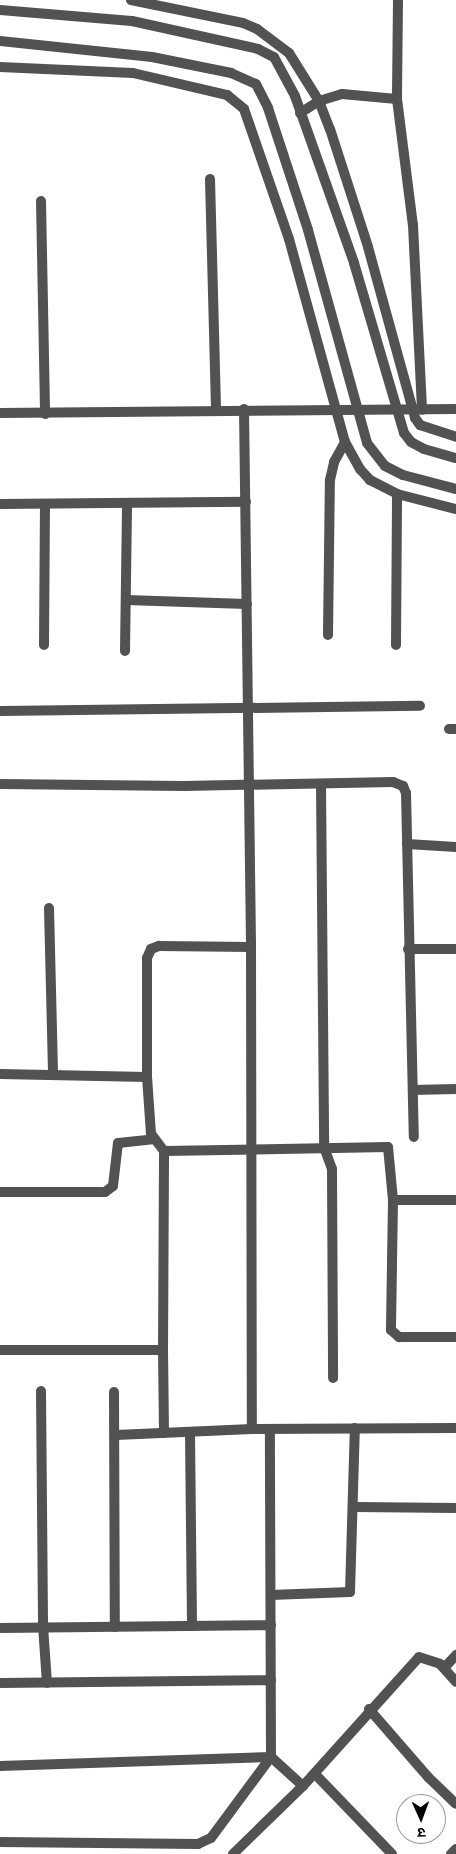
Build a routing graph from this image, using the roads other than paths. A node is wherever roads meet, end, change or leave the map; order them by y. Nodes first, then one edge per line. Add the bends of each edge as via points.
1 (131, 0) edge
2 (398, 0) edge
3 (0, 10) edge
4 (0, 41) edge
5 (0, 67) edge
6 (397, 99) junction
7 (319, 101) junction
8 (300, 113) junction
9 (210, 179) dead end
10 (41, 201) dead end
11 (244, 409) junction
12 (456, 409) edge
13 (216, 410) junction
14 (395, 410) junction
15 (417, 410) junction
16 (337, 411) junction
17 (358, 411) junction
18 (0, 413) edge
19 (45, 414) junction
20 (456, 437) edge
21 (345, 442) junction
22 (456, 458) edge
23 (456, 489) edge
24 (397, 494) junction
25 (246, 502) junction
26 (0, 504) edge
27 (45, 505) junction
28 (127, 505) junction
29 (456, 510) edge
30 (126, 600) junction
31 (246, 604) junction
32 (328, 635) dead end
33 (44, 644) dead end
34 (396, 645) dead end
35 (125, 651) dead end
36 (420, 706) dead end
37 (247, 707) junction
38 (0, 710) edge
39 (0, 784) edge
40 (321, 784) junction
41 (248, 785) junction
42 (407, 844) junction
43 (456, 847) edge
44 (49, 908) dead end
45 (251, 947) junction
46 (408, 949) junction
47 (456, 949) edge
48 (0, 1074) edge
49 (53, 1074) junction
50 (147, 1077) junction
51 (413, 1090) junction
52 (456, 1090) edge
53 (414, 1137) dead end
54 (155, 1139) junction
55 (324, 1147) junction
56 (251, 1150) junction
57 (164, 1151) junction
58 (0, 1192) edge
59 (393, 1200) junction
60 (456, 1200) edge
61 (456, 1337) edge
62 (0, 1350) edge
63 (163, 1350) junction
64 (332, 1378) dead end
65 (41, 1391) dead end
66 (114, 1392) dead end
67 (354, 1428) junction
68 (456, 1428) edge
69 (252, 1429) junction
70 (270, 1430) junction
71 (164, 1433) junction
72 (190, 1433) junction
73 (116, 1435) junction
74 (355, 1507) junction
75 (456, 1508) edge
76 (271, 1595) junction
77 (271, 1625) junction
78 (43, 1626) junction
79 (192, 1626) junction
80 (115, 1627) junction
81 (0, 1628) edge
82 (456, 1656) edge
83 (444, 1668) junction
84 (271, 1680) junction
85 (456, 1682) edge
86 (0, 1683) edge
87 (47, 1683) junction
88 (369, 1709) junction
89 (272, 1757) junction
90 (0, 1766) edge
91 (314, 1774) junction
92 (303, 1786) junction
93 (456, 1804) edge
94 (0, 1842) edge
95 (456, 1848) edge
96 (233, 1854) edge
97 (392, 1854) edge
98 (451, 1854) edge

1 - 7 street via 220,16 257,29 289,54
2 - 6 street
3 - 8 street via 132,21 258,49 274,57
4 - 17 street via 152,57 231,73 256,84 268,108 308,230
5 - 16 street via 133,73 227,95 244,109 289,239
6 - 7 street via 342,94
6 - 15 street via 413,225
7 - 8 street
7 - 15 street via 368,247
8 - 14 street via 354,262
9 - 13 street
10 - 19 street
11 - 13 street
11 - 16 street
11 - 25 street
12 - 15 street
13 - 19 street
14 - 15 street
14 - 17 street
14 - 22 street via 411,442
15 - 20 street via 420,425
16 - 17 street
16 - 21 street
17 - 23 street via 367,444 385,466
18 - 19 street
21 - 24 street via 370,480
21 - 32 street via 334,462 328,501
24 - 29 street
24 - 34 street
25 - 28 street
25 - 31 street
26 - 27 street
27 - 28 street
27 - 33 street
28 - 30 street
30 - 31 street
30 - 35 street
31 - 37 street
36 - 37 street
37 - 38 street
37 - 41 street
39 - 41 street
40 - 41 street
40 - 42 street via 393,782 403,786
40 - 55 street
41 - 45 street
42 - 43 street
42 - 46 street
44 - 49 street
45 - 50 street via 159,946 151,949 148,958
45 - 56 street
46 - 47 street
46 - 51 street
48 - 49 street
49 - 50 street
50 - 54 street
51 - 52 street
51 - 53 street
54 - 57 street
54 - 58 street via 118,1143 113,1186 106,1192
55 - 56 street
55 - 59 street via 388,1147
55 - 64 street via 332,1169
56 - 57 street
56 - 69 street
57 - 63 street
59 - 60 street
59 - 61 street via 391,1330 399,1337
62 - 63 street
63 - 71 street
65 - 78 street
66 - 73 street
67 - 68 street
67 - 70 street
67 - 74 street
69 - 70 street
69 - 72 street
70 - 76 street
71 - 72 street
71 - 73 street
72 - 79 street
73 - 80 street
74 - 75 street
74 - 76 street via 350,1592
76 - 77 street
77 - 79 street
77 - 84 street
78 - 80 street
78 - 81 street
78 - 87 street
79 - 80 street
82 - 83 street
83 - 85 street
83 - 88 street via 419,1657
84 - 87 street
84 - 89 street
86 - 87 street
88 - 91 street
88 - 93 street
89 - 90 street
89 - 92 street
89 - 94 street via 211,1838 198,1844
91 - 92 street
91 - 97 street
92 - 96 street
95 - 98 street

